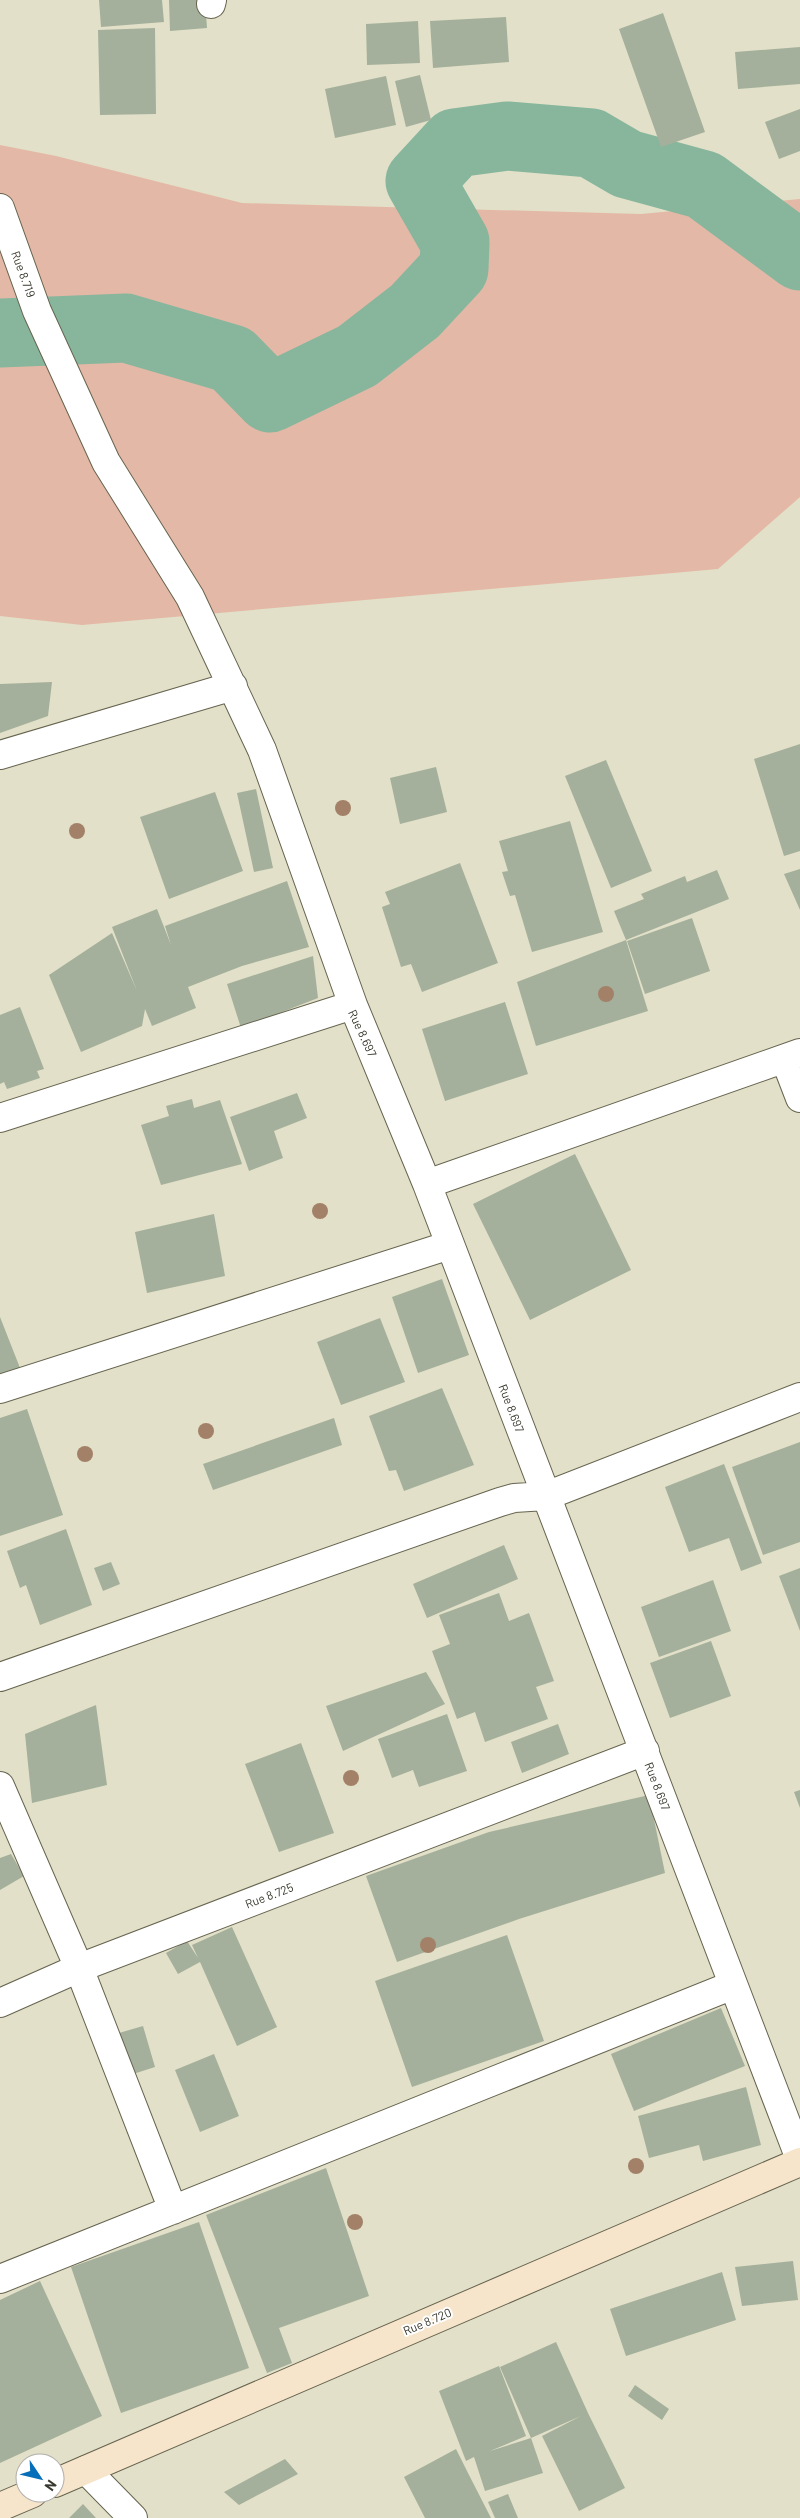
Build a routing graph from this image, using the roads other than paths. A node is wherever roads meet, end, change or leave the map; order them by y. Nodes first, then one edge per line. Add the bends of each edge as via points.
1 (0, 208) edge
2 (233, 686) junction
3 (0, 755) edge
4 (353, 1005) junction
5 (793, 1056) edge
6 (800, 1098) edge
7 (0, 1118) edge
8 (427, 1184) junction
9 (450, 1245) junction
10 (0, 1389) edge
11 (800, 1397) edge
12 (546, 1496) junction
13 (0, 1677) edge
14 (645, 1751) junction
15 (0, 1786) edge
16 (79, 1968) junction
17 (733, 1985) junction
18 (0, 2003) edge
19 (800, 2160) edge
20 (173, 2210) junction
21 (0, 2279) edge
22 (86, 2470) junction
23 (65, 2479) edge
24 (15, 2501) edge
25 (0, 2507) edge
26 (133, 2518) edge

1 - 2 street, Rue 8.719 via 37,311 106,462 190,597
2 - 3 street
2 - 4 street, Rue 8.719 via 262,750
4 - 7 street, Rue 8.697
4 - 8 street, Rue 8.697
5 - 6 street
5 - 8 street
8 - 9 street, Rue 8.697
9 - 10 street
9 - 12 street, Rue 8.697
11 - 12 street
12 - 13 street via 500,1502
12 - 14 street, Rue 8.697
14 - 16 street, Rue 8.725
14 - 17 street, Rue 8.697
15 - 16 street
16 - 18 street, Rue 8.725
16 - 20 street
17 - 19 street, Rue 8.697
17 - 20 street
19 - 22 main road, Rue 8.720
20 - 21 street
22 - 23 main road, Rue 8.720
22 - 26 street
24 - 25 main road

